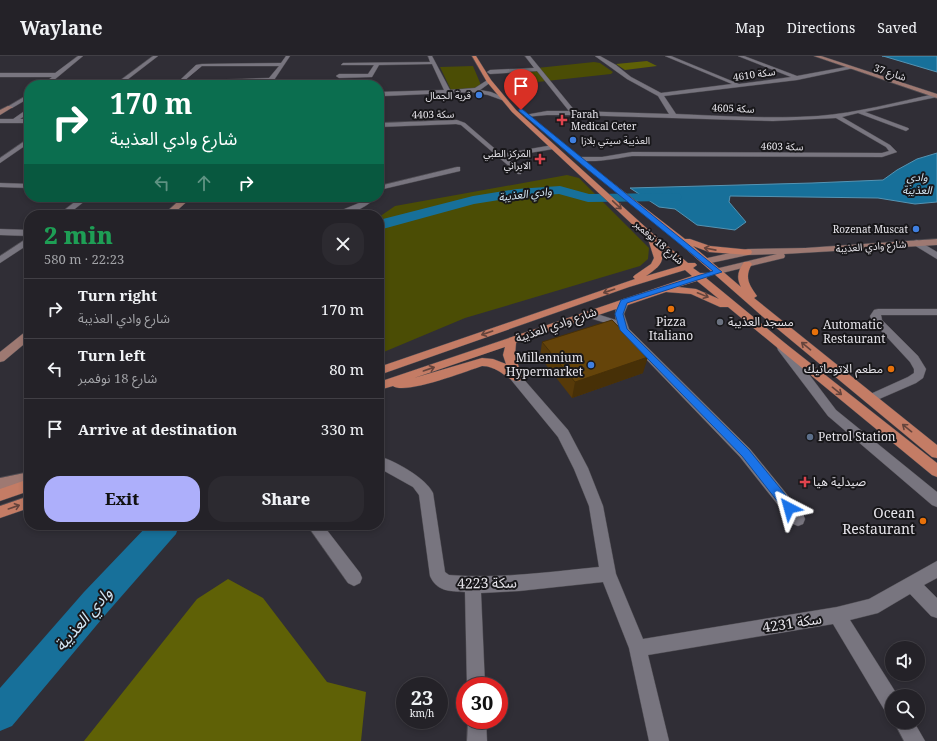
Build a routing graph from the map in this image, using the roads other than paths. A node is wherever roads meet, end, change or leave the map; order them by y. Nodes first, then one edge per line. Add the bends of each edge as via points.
1 (82, 56) edge
2 (156, 56) edge
3 (288, 56) edge
4 (346, 56) edge
5 (430, 56) edge
6 (474, 56) edge
7 (480, 56) edge
8 (527, 56) edge
9 (597, 56) edge
10 (667, 56) edge
11 (740, 56) edge
12 (816, 56) edge
13 (432, 63) junction
14 (282, 64) junction
15 (343, 64) junction
16 (377, 64) junction
17 (851, 68) junction
18 (538, 69) junction
19 (490, 72) junction
20 (56, 75) junction
21 (0, 76) edge
22 (797, 78) junction
23 (50, 80) edge
24 (124, 80) edge
25 (183, 80) edge
26 (272, 80) edge
27 (489, 81) junction
28 (739, 86) junction
29 (467, 91) junction
30 (448, 92) junction
31 (384, 94) edge
32 (660, 95) junction
33 (936, 96) edge
34 (502, 98) junction
35 (24, 99) edge
36 (0, 107) edge
37 (10, 107) junction
38 (573, 112) junction
39 (860, 112) junction
40 (0, 113) edge
41 (24, 114) edge
42 (673, 115) junction
43 (527, 116) junction
44 (837, 116) junction
45 (0, 121) edge
46 (14, 121) junction
47 (24, 121) edge
48 (384, 125) edge
49 (906, 129) dead end
50 (555, 140) dead end
51 (24, 144) edge
52 (553, 147) junction
53 (500, 156) junction
54 (575, 156) joint
55 (602, 159) junction
56 (0, 161) edge
57 (589, 168) junction
58 (457, 170) dead end
59 (518, 172) dead end
60 (0, 185) edge
61 (24, 186) edge
62 (384, 187) edge
63 (79, 202) edge
64 (182, 202) edge
65 (365, 202) edge
66 (69, 210) edge
67 (173, 210) edge
68 (347, 210) edge
69 (0, 232) edge
70 (24, 233) edge
71 (674, 234) junction
72 (649, 235) junction
73 (937, 242) edge
74 (24, 243) edge
75 (917, 243) junction
76 (805, 251) junction
77 (748, 252) junction
78 (937, 256) edge
79 (0, 260) edge
80 (706, 261) junction
81 (747, 264) junction
82 (687, 266) junction
83 (718, 272) junction
84 (699, 277) junction
85 (626, 285) junction
86 (638, 297) junction
87 (624, 302) junction
88 (937, 312) edge
89 (587, 314) junction
90 (766, 314) junction
91 (750, 320) junction
92 (624, 330) junction
93 (24, 338) edge
94 (511, 340) junction
95 (782, 347) junction
96 (0, 358) edge
97 (384, 369) edge
98 (516, 378) junction
99 (384, 385) edge
100 (384, 385) edge
101 (870, 399) junction
102 (937, 453) edge
103 (384, 464) edge
104 (937, 471) edge
105 (24, 479) edge
106 (0, 484) edge
107 (24, 487) edge
108 (0, 495) edge
109 (937, 501) edge
110 (24, 504) edge
111 (0, 512) edge
112 (798, 519) dead end
113 (318, 530) edge
114 (937, 569) edge
115 (608, 574) junction
116 (354, 578) dead end
117 (473, 585) junction
118 (912, 585) junction
119 (937, 610) edge
120 (838, 615) junction
121 (638, 648) junction
122 (476, 677) edge
123 (885, 692) edge
124 (477, 729) edge
125 (907, 729) edge
126 (478, 741) edge
127 (659, 741) edge
128 (915, 741) edge

1 - 20 street
2 - 24 street
3 - 14 street
4 - 15 street
5 - 13 street
6 - 27 main road, شارع 18 نوفمبر
7 - 19 main road
8 - 18 street
9 - 32 street
10 - 28 street
11 - 22 street
12 - 17 street, شارع 37
13 - 16 street
13 - 30 street
14 - 25 street via 202,65
14 - 26 street
15 - 16 street
15 - 16 street via 339,79 370,76
17 - 22 street, سكة 4610
17 - 33 street, شارع 37
18 - 19 street
18 - 38 street
19 - 43 main road via 506,95
20 - 21 street
20 - 23 street
22 - 28 street, سكة 4610
27 - 29 street via 485,87
27 - 34 main road, شارع 18 نوفمبر
28 - 32 street, سكة 4610
29 - 30 street
29 - 34 street via 489,93
30 - 31 street
32 - 42 street
33 - 39 street, سكة 4605
34 - 52 main road, شارع 18 نوفمبر
35 - 37 street
36 - 37 street
37 - 40 street
38 - 42 street, سكة 4605
38 - 43 street, سكة 4605
39 - 44 street, سكة 4605
39 - 49 street
41 - 46 street
42 - 44 street, سكة 4605 via 773,119
43 - 50 main road
44 - 55 street, سكة 4603 via 894,152 882,155 836,156 632,154
45 - 46 street
46 - 47 street
48 - 53 street, سكة 4403 via 457,122 463,124
51 - 56 street
52 - 53 street
52 -> 72 main road, شارع 18 نوفمبر
53 - 59 street, سكة 4403
54 - 55 street, سكة 4603
54 - 57 main road, شارع 18 نوفمبر
55 - 57 street, سكة 4603
57 - 71 main road, شارع 18 نوفمبر
58 - 62 street
60 - 61 street
63 - 66 street
64 - 67 street
65 - 68 street
69 - 70 street
77 -> 71 main road via 709,249
71 - 80 main road, شارع 18 نوفمبر
72 - 82 main road, شارع 18 نوفمبر
72 - 85 main road via 657,248 657,264
73 - 75 street, شارع وادي العذيبة
74 - 79 street
75 - 76 street, شارع وادي العذيبة
75 - 78 street
76 - 77 street, شارع وادي العذيبة
76 - 81 street, شارع وادي العذيبة
77 - 80 street, شارع وادي العذيبة
80 - 82 main road, شارع وادي العذيبة
80 - 83 main road, شارع 18 نوفمبر
81 - 83 street, شارع وادي العذيبة
81 - 90 main road via 743,269 742,281
82 - 84 main road, شارع 18 نوفمبر
82 - 85 main road, شارع وادي العذيبة
83 - 84 main road, شارع وادي العذيبة
83 - 90 main road, شارع 18 نوفمبر
84 - 86 main road, شارع وادي العذيبة
84 - 91 main road, شارع 18 نوفمبر
85 -> 97 main road, شارع وادي العذيبة
86 - 87 main road, شارع وادي العذيبة
86 -> 91 main road via 669,290 693,291
87 - 89 main road, شارع وادي العذيبة
87 - 92 street via 619,314
88 - 101 street via 878,312 875,316 877,321 920,368 919,375 912,380
89 - 92 street via 610,321
89 - 94 main road, شارع وادي العذيبة
101 -> 90 main road, شارع 18 نوفمبر
91 - 95 main road, شارع 18 نوفمبر
92 - 112 street via 745,453
93 - 96 street
94 - 98 main road via 509,355
99 -> 94 main road, شارع وادي العذيبة
95 -> 104 main road, شارع 18 نوفمبر
95 - 109 street via 832,413
98 - 100 main road via 503,366 482,362 418,382
98 - 115 street via 563,434 581,468 596,506
102 -> 101 main road, شارع 18 نوفمبر
103 - 117 street, سكة 4223 via 418,483 426,493 440,579 445,583
105 - 106 street
107 - 108 main road
111 -> 110 main road
113 - 116 street
114 - 118 street, سكة 4231
115 - 117 street, سكة 4223
115 - 121 street
117 - 122 street
118 - 119 street
118 - 120 street, سكة 4231 via 872,608
120 - 121 street, سكة 4231
120 - 123 street
121 - 127 street
124 - 126 street
125 - 128 street

